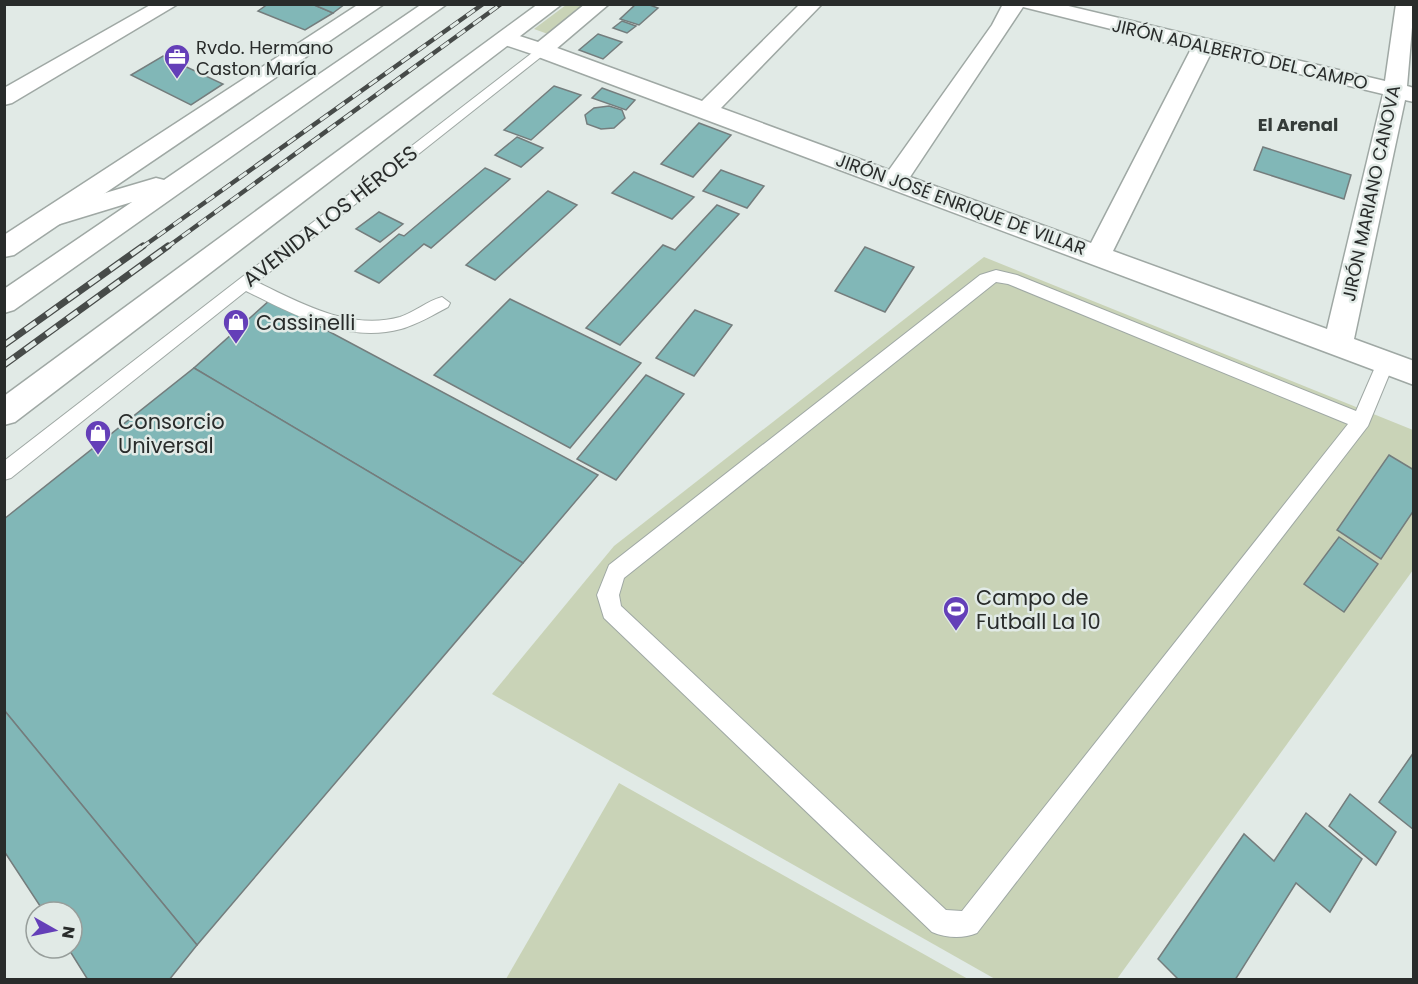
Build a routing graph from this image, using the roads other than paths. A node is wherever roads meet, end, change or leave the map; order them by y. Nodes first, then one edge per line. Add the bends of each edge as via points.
1 (168, 4) edge
2 (374, 4) edge
3 (436, 4) edge
4 (552, 4) edge
5 (599, 4) edge
6 (812, 4) edge
7 (1014, 4) edge
8 (1031, 4) edge
9 (1406, 4) edge
10 (507, 38) junction
11 (1204, 45) junction
12 (541, 50) junction
13 (1404, 93) edge
14 (4, 98) edge
15 (707, 109) junction
16 (184, 178) junction
17 (895, 180) junction
18 (50, 218) junction
19 (4, 248) edge
20 (1098, 255) junction
21 (244, 283) junction
22 (4, 303) edge
23 (442, 303) dead end
24 (1338, 346) junction
25 (1385, 363) junction
26 (1413, 373) edge
27 (4, 413) edge
28 (1361, 421) junction
29 (4, 472) edge

1 - 14 street
2 - 18 street
3 - 16 street
4 - 10 street, AVENIDA LOS HÉROES
5 - 12 street, AVENIDA LOS HÉROES
6 - 15 street
7 - 17 street
8 - 11 street, JIRÓN ADALBERTO DEL CAMPO
9 - 13 street, JIRÓN MARIANO CANOVA
10 - 12 street, JIRÓN JOSÉ ENRIQUE DE VILLAR
10 - 27 street, AVENIDA LOS HÉROES
11 - 13 street, JIRÓN ADALBERTO DEL CAMPO
11 - 20 street
12 - 15 street, JIRÓN JOSÉ ENRIQUE DE VILLAR
12 - 21 lane, AVENIDA LOS HÉROES
13 - 24 street, JIRÓN MARIANO CANOVA
15 - 17 street, JIRÓN JOSÉ ENRIQUE DE VILLAR
16 - 18 street
16 - 22 street
17 - 20 street, JIRÓN JOSÉ ENRIQUE DE VILLAR
18 - 19 street
20 - 24 street, JIRÓN JOSÉ ENRIQUE DE VILLAR
21 - 23 lane via 338,325 369,328 399,324
21 - 29 lane, AVENIDA LOS HÉROES
24 - 25 street, JIRÓN JOSÉ ENRIQUE DE VILLAR
25 - 26 street, JIRÓN JOSÉ ENRIQUE DE VILLAR
25 - 28 lane
28 - 28 lane via 968,924 941,923 612,611 608,595 616,572 986,279 996,276

